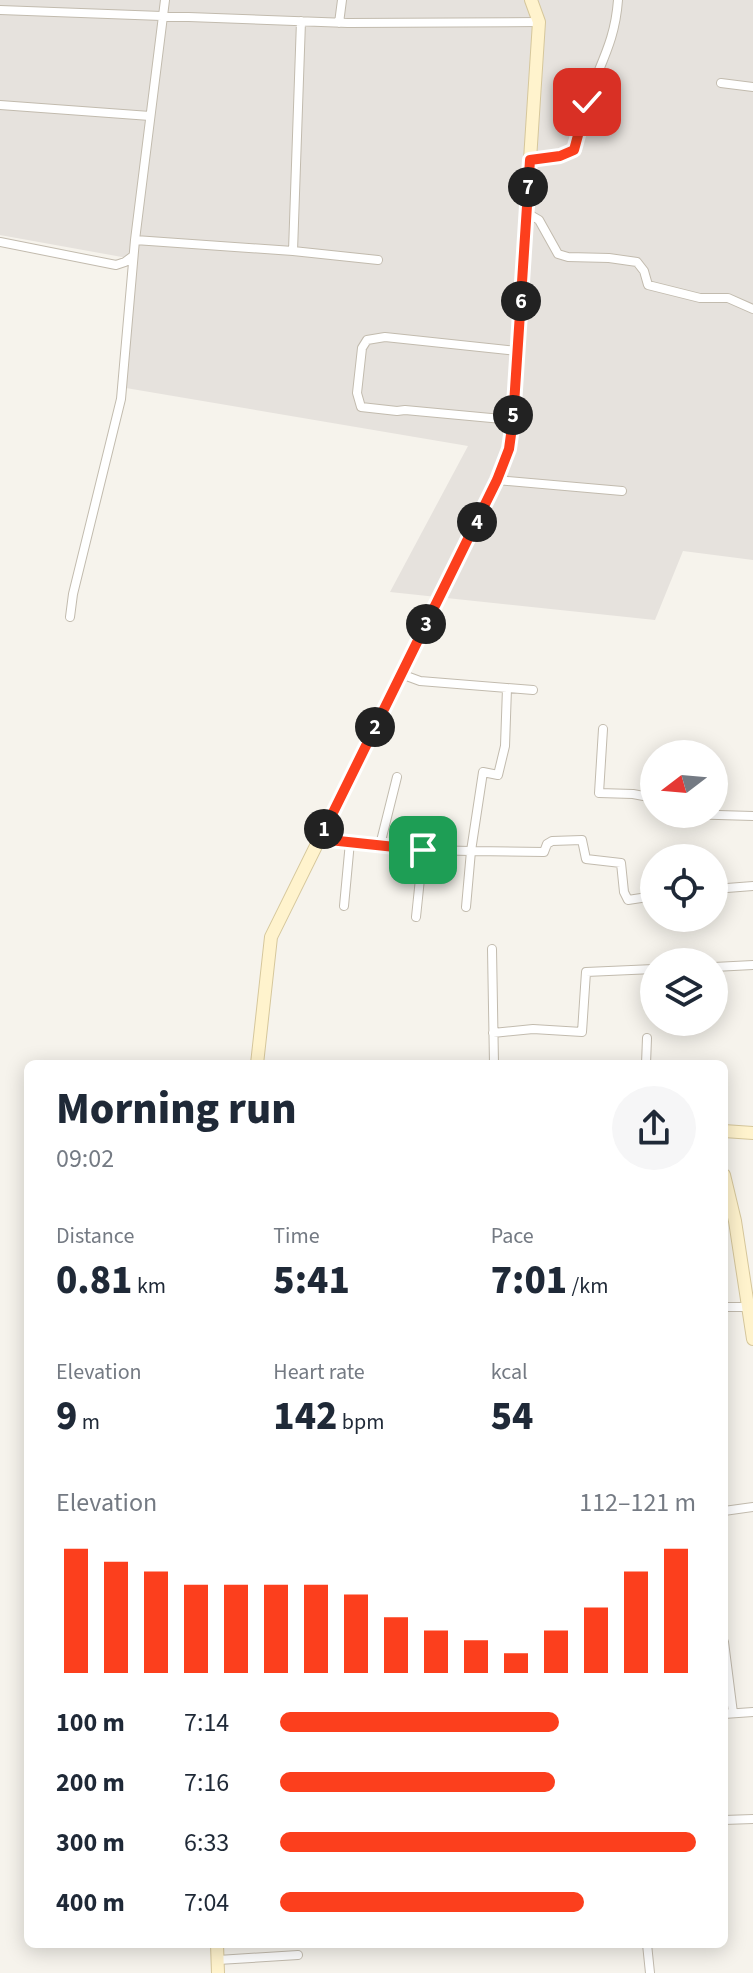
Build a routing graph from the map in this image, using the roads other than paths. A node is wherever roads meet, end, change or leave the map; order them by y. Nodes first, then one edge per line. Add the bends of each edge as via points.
1 (165, 0) edge
2 (342, 0) edge
3 (531, 0) edge
4 (618, 0) edge
5 (0, 10) edge
6 (164, 16) junction
7 (301, 21) junction
8 (539, 22) junction
9 (339, 23) junction
10 (721, 83) dead end
11 (753, 87) edge
12 (0, 105) edge
13 (150, 116) junction
14 (530, 160) junction
15 (527, 213) junction
16 (135, 240) junction
17 (0, 242) edge
18 (293, 251) junction
19 (133, 256) junction
20 (378, 260) dead end
21 (753, 309) edge
22 (518, 351) junction
23 (513, 420) junction
24 (497, 480) junction
25 (622, 491) dead end
26 (70, 617) dead end
27 (401, 674) junction
28 (507, 688) junction
29 (533, 690) dead end
30 (603, 729) dead end
31 (397, 777) dead end
32 (640, 795) edge
33 (728, 815) edge
34 (753, 816) edge
35 (320, 839) junction
36 (350, 842) junction
37 (380, 845) junction
38 (423, 850) junction
39 (471, 851) junction
40 (753, 886) edge
41 (728, 888) edge
42 (640, 898) edge
43 (344, 906) dead end
44 (466, 907) dead end
45 (416, 917) dead end
46 (492, 949) dead end
47 (753, 965) edge
48 (728, 966) edge
49 (640, 970) edge
50 (493, 1033) junction
51 (647, 1038) dead end
52 (257, 1060) edge
53 (494, 1060) edge
54 (646, 1060) edge
55 (728, 1131) edge
56 (753, 1133) edge
57 (728, 1192) edge
58 (728, 1307) edge
59 (748, 1307) junction
60 (753, 1339) edge
61 (753, 1507) edge
62 (728, 1510) edge
63 (753, 1712) edge
64 (728, 1714) edge
65 (753, 1819) edge
66 (728, 1820) edge
67 (647, 1948) edge
68 (298, 1955) dead end
69 (218, 1966) edge
70 (650, 1973) edge

1 - 6 street
2 - 9 street
3 - 8 street
4 - 14 street via 617,19 574,150
5 - 6 street
6 - 7 street
6 - 13 street
7 - 9 street
7 - 18 street
8 - 9 street
8 - 14 street
10 - 11 street
12 - 13 street
13 - 16 street
14 - 15 street
15 - 21 street via 539,220 558,254 637,262 648,285 700,298 728,298
15 - 22 street
16 - 18 street
16 - 19 street
17 - 19 street via 116,265
18 - 20 street
19 - 26 street via 121,399
22 - 23 street
22 - 23 street via 385,337 367,340 357,393 361,407
23 - 24 street
24 - 25 street
24 - 27 street
27 - 28 street via 420,681
27 - 35 street
28 - 29 street
28 - 39 street via 505,746 498,775 483,772
30 - 32 street via 599,793
31 - 37 street
33 - 34 street
35 - 36 street
35 - 52 street via 271,937
36 - 37 street
36 - 43 street
37 - 38 street
38 - 39 street
38 - 45 street
39 - 42 street via 544,852 552,841 582,840 586,859 621,863 628,900
39 - 44 street
40 - 41 street
46 - 50 street
47 - 48 street
49 - 50 street via 586,972 582,1032
50 - 53 street
51 - 54 street
55 - 56 street
57 - 59 street
58 - 59 street
59 - 60 street
61 - 62 street
63 - 64 street
65 - 66 street
67 - 70 street
68 - 69 street

